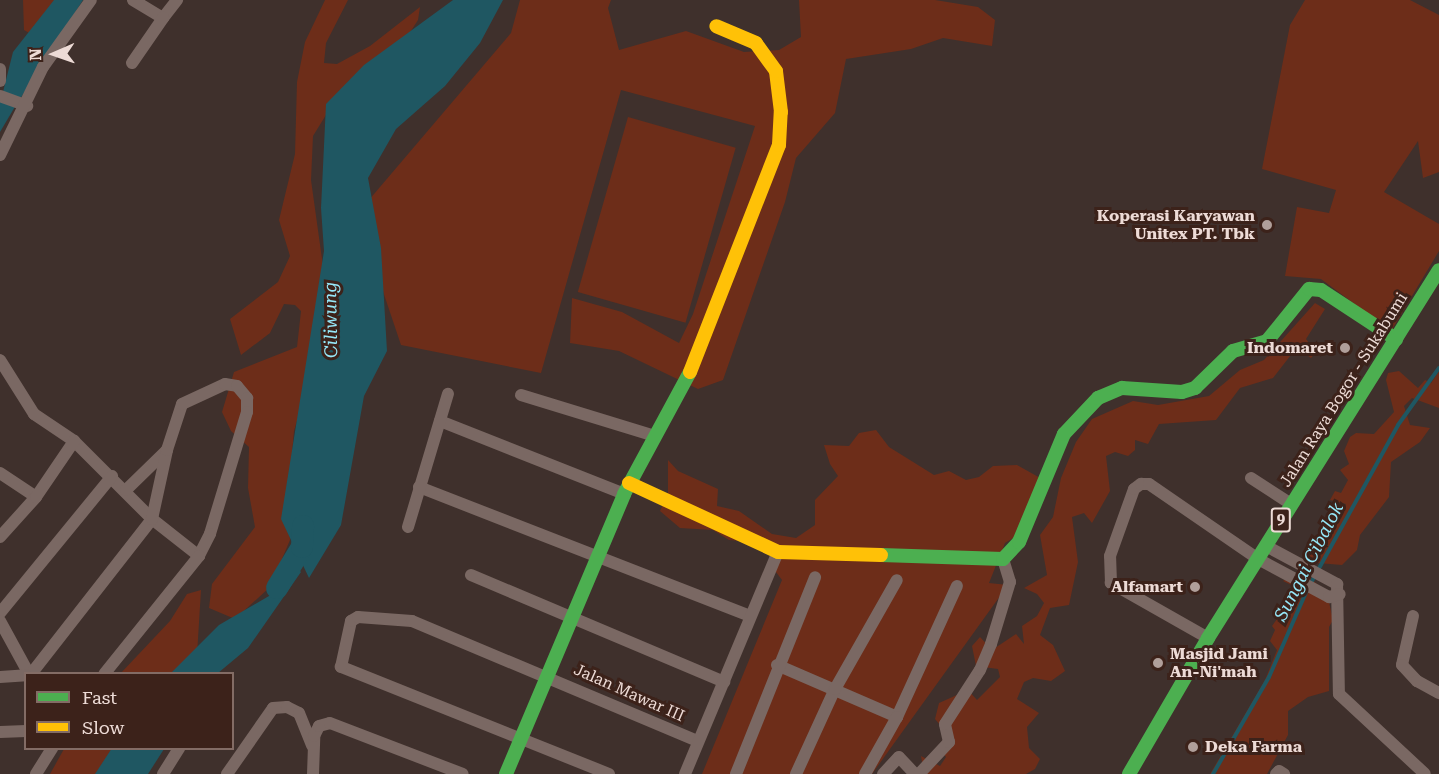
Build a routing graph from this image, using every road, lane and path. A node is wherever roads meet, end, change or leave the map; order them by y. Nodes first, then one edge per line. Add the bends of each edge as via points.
1 (91, 0) edge
2 (133, 0) edge
3 (177, 0) edge
4 (163, 18) junction
5 (716, 26) dead end
6 (132, 63) dead end
7 (0, 69) edge
8 (0, 81) edge
9 (0, 96) edge
10 (27, 106) junction
11 (0, 155) edge
12 (1439, 270) edge
13 (1396, 339) junction
14 (0, 360) edge
15 (448, 394) dead end
16 (521, 395) dead end
17 (440, 422) junction
18 (655, 436) junction
19 (74, 441) junction
20 (167, 450) junction
21 (0, 473) edge
22 (112, 476) junction
23 (1251, 478) dead end
24 (418, 487) junction
25 (627, 489) junction
26 (126, 490) junction
27 (36, 497) junction
28 (1291, 504) junction
29 (152, 519) junction
30 (408, 526) dead end
31 (0, 537) edge
32 (1266, 546) junction
33 (778, 552) junction
34 (597, 554) junction
35 (199, 556) junction
36 (1003, 559) junction
37 (1258, 559) junction
38 (471, 574) dead end
39 (815, 577) dead end
40 (897, 580) dead end
41 (957, 586) dead end
42 (1335, 592) junction
43 (0, 613) edge
44 (575, 616) junction
45 (750, 616) junction
46 (1413, 616) dead end
47 (0, 621) edge
48 (1208, 638) junction
49 (777, 665) junction
50 (28, 672) edge
51 (31, 672) edge
52 (106, 672) edge
53 (24, 675) edge
54 (547, 676) junction
55 (0, 677) edge
56 (724, 682) junction
57 (835, 689) junction
58 (1439, 693) edge
59 (897, 717) junction
60 (24, 730) edge
61 (0, 732) edge
62 (523, 737) junction
63 (698, 741) junction
64 (312, 746) junction
65 (51, 750) edge
66 (178, 750) edge
67 (1421, 772) edge
68 (36, 774) edge
69 (163, 774) edge
70 (226, 774) edge
71 (313, 774) edge
72 (463, 774) edge
73 (506, 774) edge
74 (609, 774) edge
75 (685, 774) edge
76 (736, 774) edge
77 (796, 774) edge
78 (866, 774) edge
79 (883, 774) edge
80 (917, 774) edge
81 (1129, 774) edge
82 (1276, 774) edge
83 (1284, 774) edge

1 - 10 street via 43,67
2 - 4 street
3 - 4 street
4 - 6 street
5 - 18 main road via 756,43 776,71 782,112 779,145 697,358
7 - 8 street
9 - 10 street
10 - 11 street
12 - 13 main road, Jalan Raya Bogor - Sukabumi / 9
13 - 28 main road, Jalan Raya Bogor - Sukabumi / 9
13 - 36 main road via 1315,288 1304,295 1267,341 1233,351 1196,388 1182,392 1122,388 1098,398 1064,434 1019,542
14 - 19 street via 28,408
15 - 17 street
16 - 18 street
17 - 24 street
17 - 25 street
18 - 25 main road
19 - 22 street
19 - 27 street
20 - 26 street
20 - 29 street
20 - 35 street via 182,404 225,384 243,391 247,412 210,534
21 - 27 street
22 - 26 street
22 - 43 street
23 - 28 street
24 - 30 street
24 - 34 street
25 - 33 main road
25 - 34 main road
26 - 29 street
27 - 31 street
28 - 32 main road, Jalan Raya Bogor - Sukabumi / 9
29 - 35 street
29 - 51 street
32 - 37 main road, Jalan Raya Bogor - Sukabumi / 9
32 - 42 street via 1306,568
33 - 36 main road
33 - 45 street
34 - 44 main road
34 - 45 street
35 - 52 street
36 - 80 street via 1010,582 991,644 980,670 945,724 949,742
37 - 42 street via 1301,581
37 - 48 main road, Jalan Raya Bogor - Sukabumi / 9
37 - 48 street via 1149,484 1134,489 1110,556 1111,582
38 - 44 street
39 - 49 street
40 - 57 street
41 - 59 street
42 - 67 street via 1339,694
44 - 54 main road
44 - 56 street
45 - 56 street
46 - 58 street via 1402,665 1417,681
47 - 50 street
48 - 81 main road, Jalan Raya Bogor - Sukabumi / 9
49 - 57 street
49 - 76 street
53 - 55 street
54 - 62 main road
54 - 62 street, Jalan Mawar III via 412,621 351,621 341,667
54 - 63 street, Jalan Mawar III
56 - 63 street
57 - 59 street
57 - 77 street
59 - 78 street
60 - 61 street
62 - 73 main road
62 - 74 street
63 - 75 street
64 - 70 street via 299,713 287,707 273,708
64 - 71 street
64 - 72 street via 319,726 336,723
65 - 68 street
66 - 69 street
79 - 80 street via 899,757
82 - 83 street

